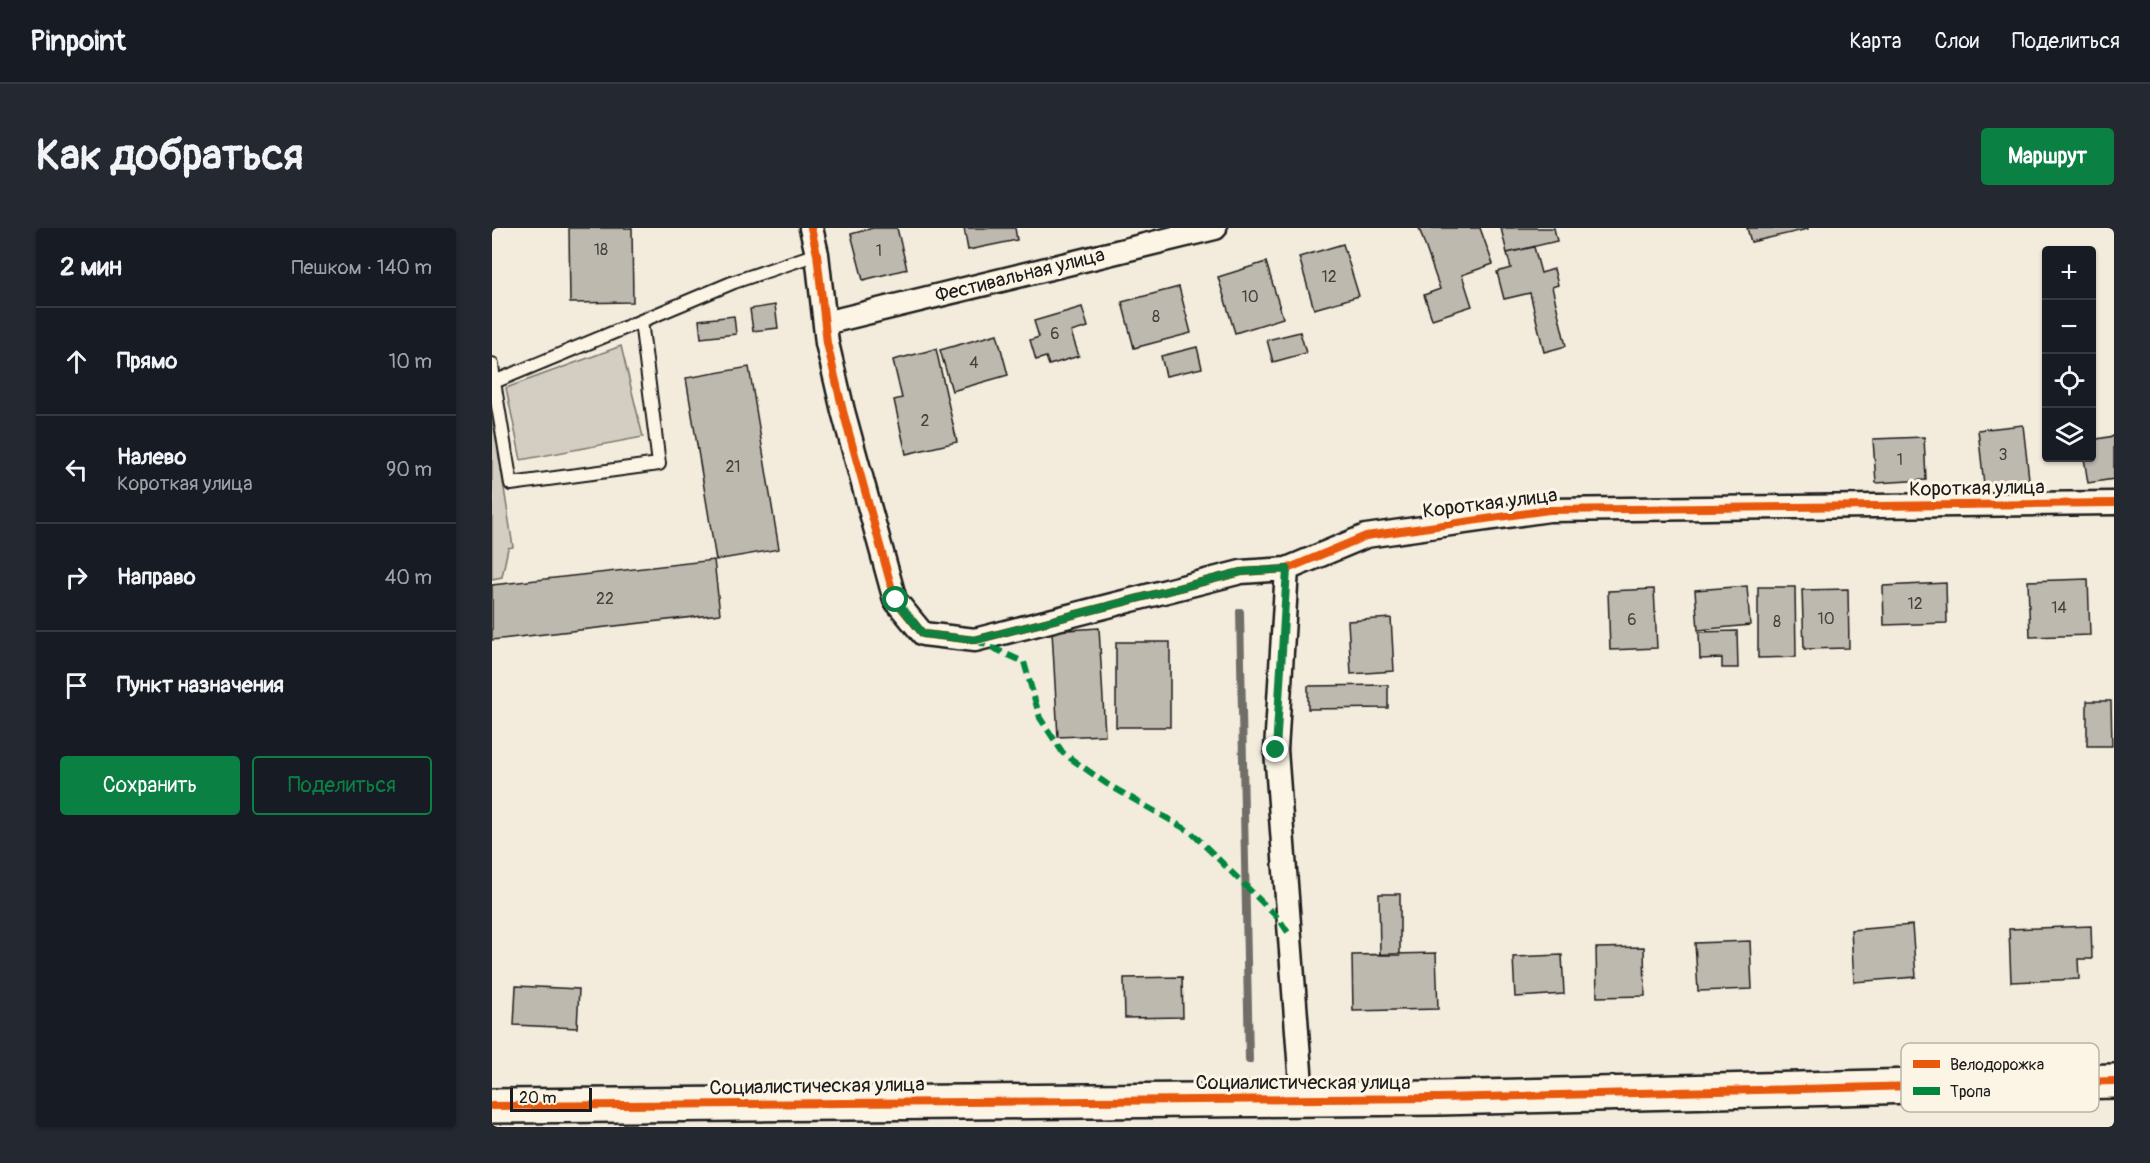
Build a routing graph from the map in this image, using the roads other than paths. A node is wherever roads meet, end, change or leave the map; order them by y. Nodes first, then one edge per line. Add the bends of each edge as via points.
1 (811, 228) edge
2 (1215, 228) edge
3 (817, 254) junction
4 (641, 321) junction
5 (825, 322) junction
6 (492, 364) edge
7 (493, 382) edge
8 (2114, 503) edge
9 (1287, 569) junction
10 (2099, 1081) edge
11 (2114, 1081) edge
12 (1901, 1086) edge
13 (1302, 1098) junction
14 (492, 1106) edge

1 - 3 street
2 - 5 street, Фестивальная улица
3 - 4 lane via 734,282
3 - 5 street
4 - 7 lane
4 - 7 lane via 659,464 511,484
5 - 9 street, Короткая улица via 843,411 896,600 923,634 975,640 1241,572
6 - 7 lane
8 - 9 street, Короткая улица via 1549,510 1366,536
9 - 13 street via 1276,750
10 - 11 street, Социалистическая улица
12 - 13 street, Социалистическая улица
13 - 14 street, Социалистическая улица

